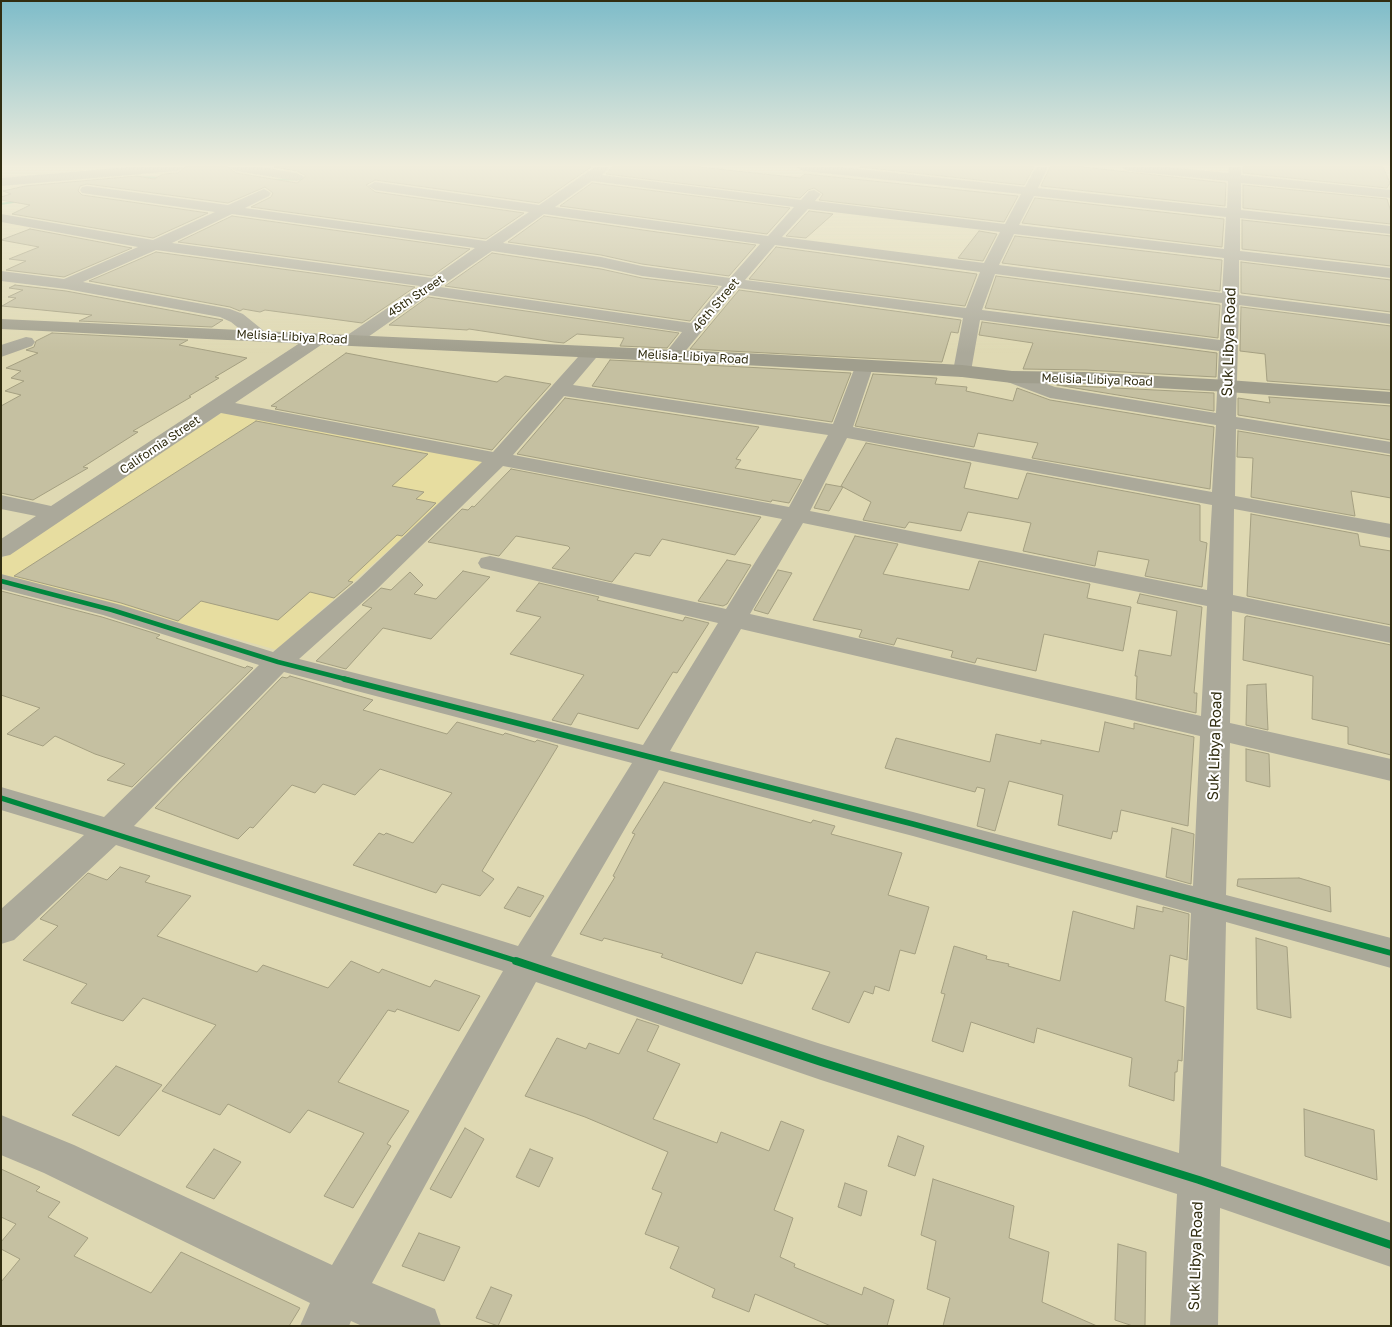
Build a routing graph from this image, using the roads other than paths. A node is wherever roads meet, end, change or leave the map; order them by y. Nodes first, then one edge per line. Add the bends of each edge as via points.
1 (63, 229) edge
2 (189, 229) edge
3 (367, 229) edge
4 (514, 229) edge
5 (690, 229) edge
6 (783, 229) edge
7 (1010, 229) joint
8 (1233, 229) edge
9 (773, 240) junction
10 (154, 245) junction
11 (490, 246) junction
12 (1232, 254) junction
13 (989, 268) junction
14 (1391, 273) edge
15 (1, 276) edge
16 (735, 282) junction
17 (66, 284) junction
18 (431, 286) junction
19 (1231, 299) junction
20 (972, 314) junction
21 (1391, 319) edge
22 (1, 324) edge
23 (695, 329) junction
24 (258, 335) junction
25 (318, 340) junction
26 (352, 340) junction
27 (26, 342) dead end
28 (1229, 346) junction
29 (1, 352) edge
30 (592, 352) junction
31 (672, 356) junction
32 (864, 367) junction
33 (962, 371) junction
34 (1012, 377) junction
35 (1228, 386) junction
36 (558, 389) junction
37 (1391, 398) edge
38 (217, 406) junction
39 (1226, 422) junction
40 (841, 431) junction
41 (1391, 448) edge
42 (497, 460) junction
43 (1, 502) edge
44 (1223, 502) junction
45 (56, 514) junction
46 (796, 515) junction
47 (1391, 531) edge
48 (1, 550) edge
49 (490, 563) dead end
50 (1, 581) edge
51 (1220, 600) junction
52 (734, 618) junction
53 (1391, 635) edge
54 (278, 662) junction
55 (1215, 729) junction
56 (649, 758) junction
57 (1391, 770) edge
58 (1, 798) edge
59 (110, 830) junction
60 (1210, 904) junction
61 (1, 930) edge
62 (1391, 953) edge
63 (527, 964) junction
64 (1, 1135) edge
65 (1199, 1180) junction
66 (1391, 1245) edge
67 (332, 1310) edge
68 (418, 1326) edge
69 (1194, 1326) edge

1 - 10 street
2 - 10 street
3 - 11 street
4 - 11 street, 45th Street
5 - 9 street
6 - 9 street, 46th Street
7 - 12 street
7 - 13 street
8 - 12 street, Suk Libya Road
9 - 13 street
9 - 16 street, 46th Street
10 - 17 street
10 - 18 street
11 - 16 street via 642,271
11 - 18 street, 45th Street
12 - 14 street
12 - 19 street, Suk Libya Road
13 - 19 street
13 - 20 street
15 - 17 street
16 - 20 street
16 - 23 street, 46th Street
17 - 24 street via 224,313 237,318
18 - 23 street
18 - 26 street, 45th Street
19 - 21 street
19 - 28 street, Suk Libya Road
20 - 28 street
20 - 33 street
22 - 24 main road, Melisia-Libiya Road
23 - 31 street, 46th Street
24 - 25 main road, Melisia-Libiya Road via 254,337
25 - 26 main road, Melisia-Libiya Road
25 - 38 street, California Street
26 - 30 main road, Melisia-Libiya Road
27 - 29 street
28 - 35 street, Suk Libya Road
30 - 31 main road, Melisia-Libiya Road
30 - 36 street
31 - 32 main road, Melisia-Libiya Road
32 - 33 main road, Melisia-Libiya Road
32 - 40 street
33 - 34 main road, Melisia-Libiya Road
34 - 35 main road, Melisia-Libiya Road
34 - 39 street via 1059,393
35 - 37 main road, Melisia-Libiya Road
35 - 39 street, Suk Libya Road
36 - 40 street
36 - 42 street
38 - 42 street
38 - 45 street, California Street
39 - 41 street
39 - 44 street, Suk Libya Road
40 - 44 street
40 - 46 street
42 - 46 street
42 - 54 street via 366,586
43 - 45 street
44 - 47 street
44 - 51 street, Suk Libya Road
45 - 48 street, California Street
46 - 51 street
46 - 52 street
49 - 52 street
50 - 54 street via 112,610
51 - 53 street
51 - 55 street, Suk Libya Road
52 - 55 street
52 - 56 street
54 - 56 street
54 - 59 street
55 - 57 street
55 - 60 street, Suk Libya Road
56 - 60 street
56 - 63 street
58 - 59 street
59 - 61 street
59 - 63 street
60 - 62 street
60 - 65 street, Suk Libya Road
63 - 65 street via 821,1062
63 - 67 street
64 - 67 street via 59,1159
65 - 66 street
65 - 69 street, Suk Libya Road
67 - 68 street

